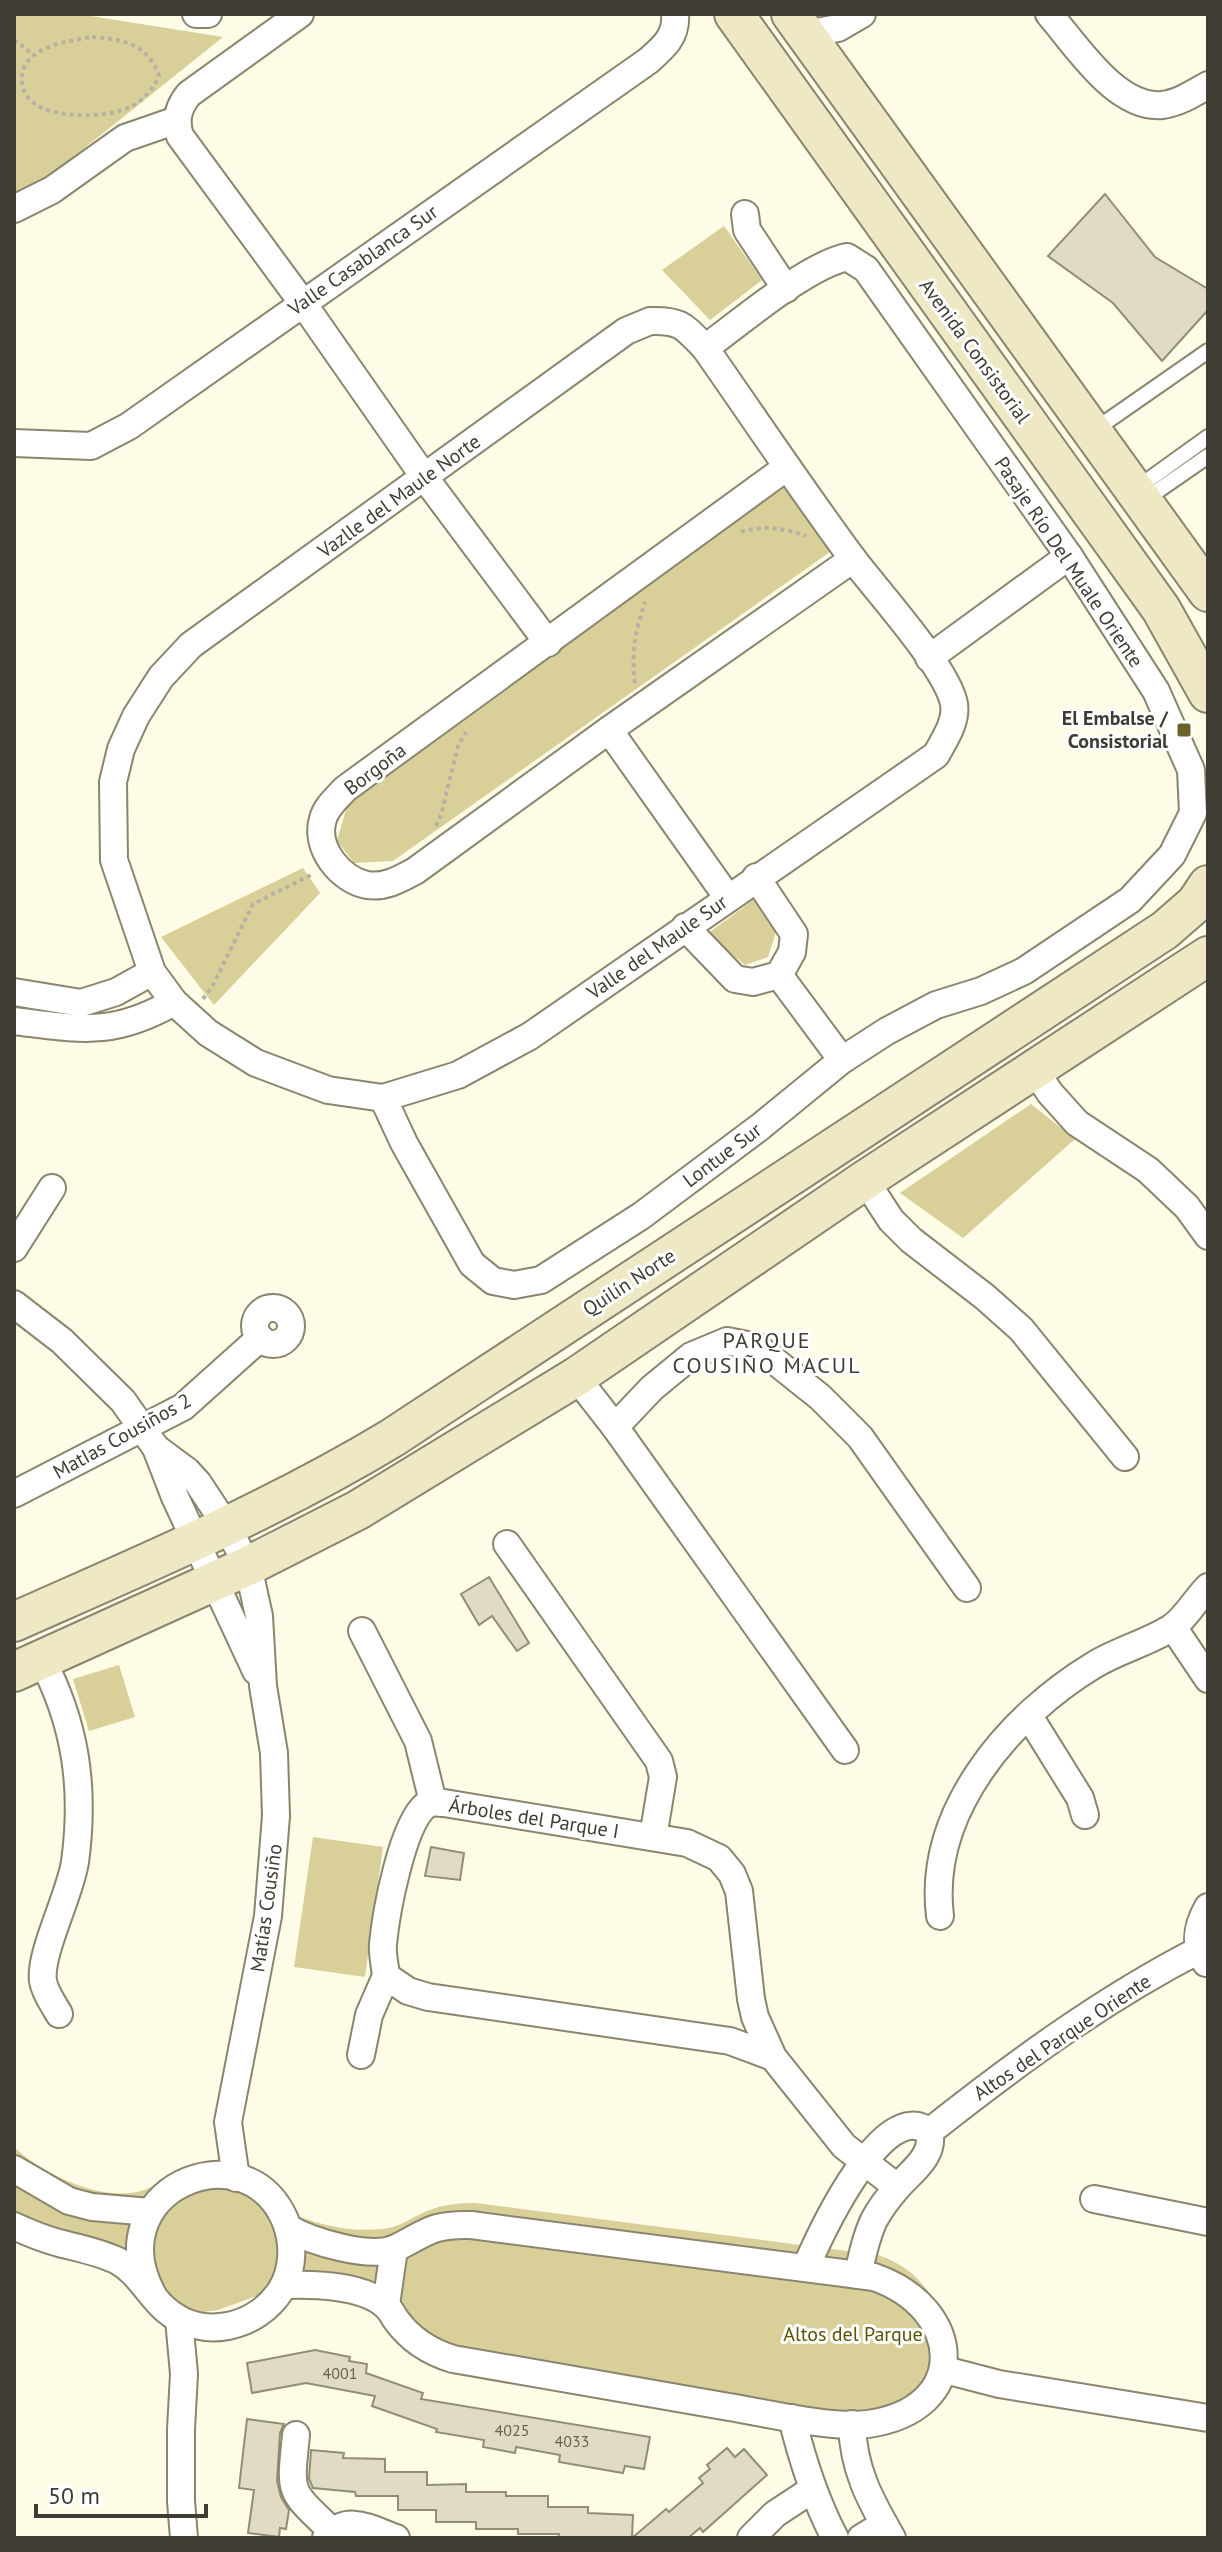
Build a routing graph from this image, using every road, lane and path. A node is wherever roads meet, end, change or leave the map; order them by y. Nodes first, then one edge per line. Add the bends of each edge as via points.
1 (196, 14) edge
2 (208, 14) edge
3 (300, 14) edge
4 (675, 14) edge
5 (734, 14) edge
6 (1049, 14) edge
7 (857, 17) edge
8 (798, 24) edge
9 (14, 40) edge
10 (32, 56) junction
11 (832, 70) junction
12 (1208, 85) edge
13 (177, 120) junction
14 (14, 209) edge
15 (745, 214) dead end
16 (786, 289) junction
17 (302, 302) junction
18 (705, 348) junction
19 (1208, 351) edge
20 (1091, 432) junction
21 (1208, 437) edge
22 (14, 443) edge
23 (1208, 456) edge
24 (787, 467) junction
25 (425, 478) junction
26 (1138, 496) junction
27 (740, 533) dead end
28 (1069, 556) junction
29 (853, 559) junction
30 (649, 590) dead end
31 (1208, 592) edge
32 (548, 643) junction
33 (929, 658) junction
34 (1208, 693) edge
35 (639, 709) junction
36 (468, 728) dead end
37 (609, 730) junction
38 (435, 829) dead end
39 (334, 865) junction
40 (756, 877) junction
41 (1208, 885) edge
42 (728, 898) junction
43 (1130, 900) joint
44 (685, 927) junction
45 (1208, 956) edge
46 (779, 975) junction
47 (14, 992) edge
48 (168, 993) junction
49 (14, 1021) edge
50 (842, 1060) junction
51 (1034, 1069) junction
52 (383, 1098) junction
53 (865, 1180) junction
54 (52, 1188) dead end
55 (1208, 1236) edge
56 (14, 1248) edge
57 (14, 1304) edge
58 (260, 1338) dead end
59 (576, 1377) junction
60 (615, 1427) junction
61 (148, 1438) junction
62 (1125, 1457) dead end
63 (19, 1485) edge
64 (211, 1533) junction
65 (507, 1544) dead end
66 (231, 1573) junction
67 (1208, 1587) edge
68 (967, 1588) dead end
69 (14, 1622) edge
70 (1173, 1627) junction
71 (362, 1631) dead end
72 (28, 1665) edge
73 (1208, 1679) edge
74 (263, 1686) junction
75 (1029, 1716) junction
76 (845, 1750) dead end
77 (433, 1802) junction
78 (1085, 1815) dead end
79 (653, 1837) junction
80 (1208, 1907) edge
81 (940, 1916) dead end
82 (1203, 1957) edge
83 (386, 1976) junction
84 (751, 1999) junction
85 (59, 2014) dead end
86 (710, 2040) junction
87 (361, 2055) dead end
88 (773, 2057) junction
89 (228, 2127) junction
90 (929, 2132) junction
91 (864, 2164) junction
92 (14, 2169) edge
93 (201, 2176) junction
94 (236, 2178) junction
95 (897, 2187) junction
96 (1094, 2199) dead end
97 (150, 2212) junction
98 (1208, 2222) edge
99 (14, 2226) edge
100 (288, 2228) junction
101 (394, 2249) junction
102 (806, 2267) junction
103 (858, 2275) junction
104 (284, 2285) junction
105 (154, 2297) junction
106 (386, 2305) junction
107 (179, 2319) junction
108 (210, 2328) junction
109 (945, 2370) junction
110 (184, 2374) junction
111 (792, 2418) junction
112 (1208, 2418) edge
113 (852, 2424) junction
114 (296, 2435) dead end
115 (813, 2489) junction
116 (775, 2514) junction
117 (888, 2531) edge
118 (329, 2535) edge
119 (184, 2538) edge
120 (396, 2538) edge
121 (730, 2538) edge
122 (751, 2538) edge
123 (835, 2538) edge
124 (861, 2538) edge

1 - 2 street
3 - 13 street via 189,94
4 - 17 street, Valle Casablanca Sur via 676,27 666,45 648,61
5 - 34 street, Avenida Consistorial via 1161,609
6 - 12 street via 1110,84 1127,96 1162,105
7 - 8 street via 830,30
7 - 11 street via 841,35
8 - 11 street
9 - 10 path
10 - 10 path via 23,66 23,92 35,105 57,114 106,114 130,107 152,91 159,76 153,59 113,38 64,42
11 - 20 street
13 - 14 street via 125,138 67,180
13 - 17 street via 184,143
15 - 16 street via 747,230
16 - 18 street
16 - 28 street, Pasaje Río Del Muale Oriente via 833,260 847,257 866,269
17 - 22 street, Valle Casablanca Sur via 129,426 91,446
17 - 25 street
18 - 24 street, Vazlle del Maule Norte
18 - 25 street, Vazlle del Maule Norte via 673,321 650,321 626,331
19 - 20 lane
20 - 26 street
21 - 26 lane
23 - 26 lane
24 - 29 street, Vazlle del Maule Norte
24 - 32 street, Borgoña
25 - 32 street
25 - 48 street, Vazlle del Maule Norte via 191,645 161,677 136,716 113,782 114,860
26 - 31 street
27 - 29 path via 776,527
28 - 33 street
28 - 43 street, Pasaje Río Del Muale Oriente via 1156,691 1191,770 1193,813 1172,855
29 - 33 street, Valle del Maule Sur
29 - 35 street
30 - 35 path via 632,655
32 - 39 street, Borgoña via 345,789 322,821 322,841
33 - 40 street, Valle del Maule Sur via 955,707 951,728 936,755
35 - 37 street
36 - 38 path
37 - 39 street via 391,883 368,885
37 - 42 street
39 - 48 path via 253,904 200,1002
40 - 42 street, Valle del Maule Sur
40 - 46 street via 794,934 792,952
41 - 64 street, Quilín Norte via 1165,930 405,1430
42 - 44 street, Valle del Maule Sur
43 - 50 street, Lontue Sur via 1024,971 936,1005
44 - 46 street via 735,979 753,982
44 - 52 street, Valle del Maule Sur via 530,1036 458,1075
45 - 51 street
46 - 50 street
47 - 48 street via 81,1003 116,992
48 - 49 street via 150,1016 125,1025 84,1029
48 - 52 street, Valle del Maule Sur via 208,1033 256,1063 328,1090
50 - 52 street, Lontue Sur via 641,1216 541,1280 514,1285 493,1281 472,1264
51 - 53 street
51 - 55 street via 1077,1123 1148,1170
53 - 59 street
53 - 62 street via 911,1240 1021,1329
54 - 56 street
57 - 61 street, Matías Cousiño via 123,1401
58 - 61 street, MatIas Cousiños 2
59 - 60 street
59 - 66 street via 358,1510
60 - 68 street via 691,1356 727,1341 757,1347 860,1437
60 - 76 street
61 - 63 street, MatIas Cousiños 2
61 - 64 street, Matías Cousiño via 198,1483
64 - 66 street, Matías Cousiño
64 - 66 street, Matías Cousiño
64 - 69 street, Quilín Norte
65 - 79 street via 659,1761 663,1777
66 - 72 street
66 - 74 street, Matías Cousiño
66 - 74 street, Matías Cousiño via 259,1616
67 - 70 street
70 - 73 street
70 - 75 street via 1095,1664
71 - 77 street via 418,1741
72 - 85 street via 66,1711 79,1789 74,1863 42,1976
74 - 89 street, Matías Cousiño via 274,1753 276,1846
75 - 78 street via 1080,1798
75 - 81 street via 993,1752 957,1814 941,1859
77 - 79 street, Árboles del Parque I
77 - 83 street, Árboles del Parque I via 424,1807 409,1833 398,1865 383,1946
79 - 84 street, Árboles del Parque I via 702,1848 732,1874 739,1891
80 - 82 street, Altos del Parque Oriente via 1199,1928
82 - 90 street, Altos del Parque Oriente via 1146,1978 1019,2061
83 - 86 street via 428,1997
83 - 87 street via 369,2015
84 - 86 street via 741,2025
84 - 88 street, Árboles del Parque I
86 - 88 street via 739,2043
88 - 91 street, Árboles del Parque I via 834,2135
89 - 93 street, Matías Cousiño
89 - 94 street, Matías Cousiño
90 - 91 street via 914,2125 898,2128
90 - 95 street via 925,2157
91 - 95 street, Árboles del Parque I
91 - 102 street via 839,2199
92 - 97 street via 69,2201
93 - 94 street
93 - 97 street via 180,2183
94 - 100 street via 263,2191
95 - 103 street via 875,2219
96 - 98 street
97 - 105 street via 141,2237 140,2264
99 - 105 street via 118,2261
100 - 101 street via 341,2247
100 - 104 street via 291,2257
101 - 102 street via 431,2229 471,2225
101 - 106 street
102 - 103 street
103 - 109 street via 901,2289 928,2314 945,2345
104 - 106 street via 332,2286
104 - 108 street via 253,2317
105 - 107 street
106 - 111 street via 416,2341 453,2359
107 - 108 street
107 - 110 street
108 - 110 street
109 - 112 street via 999,2384
109 - 113 street via 905,2414
110 - 119 street
111 - 113 street
111 - 115 street
113 - 117 street via 858,2470
114 - 118 street via 292,2487
115 - 116 street
115 - 123 street
116 - 121 street via 756,2517
116 - 122 street
117 - 124 street
118 - 120 street via 358,2523

